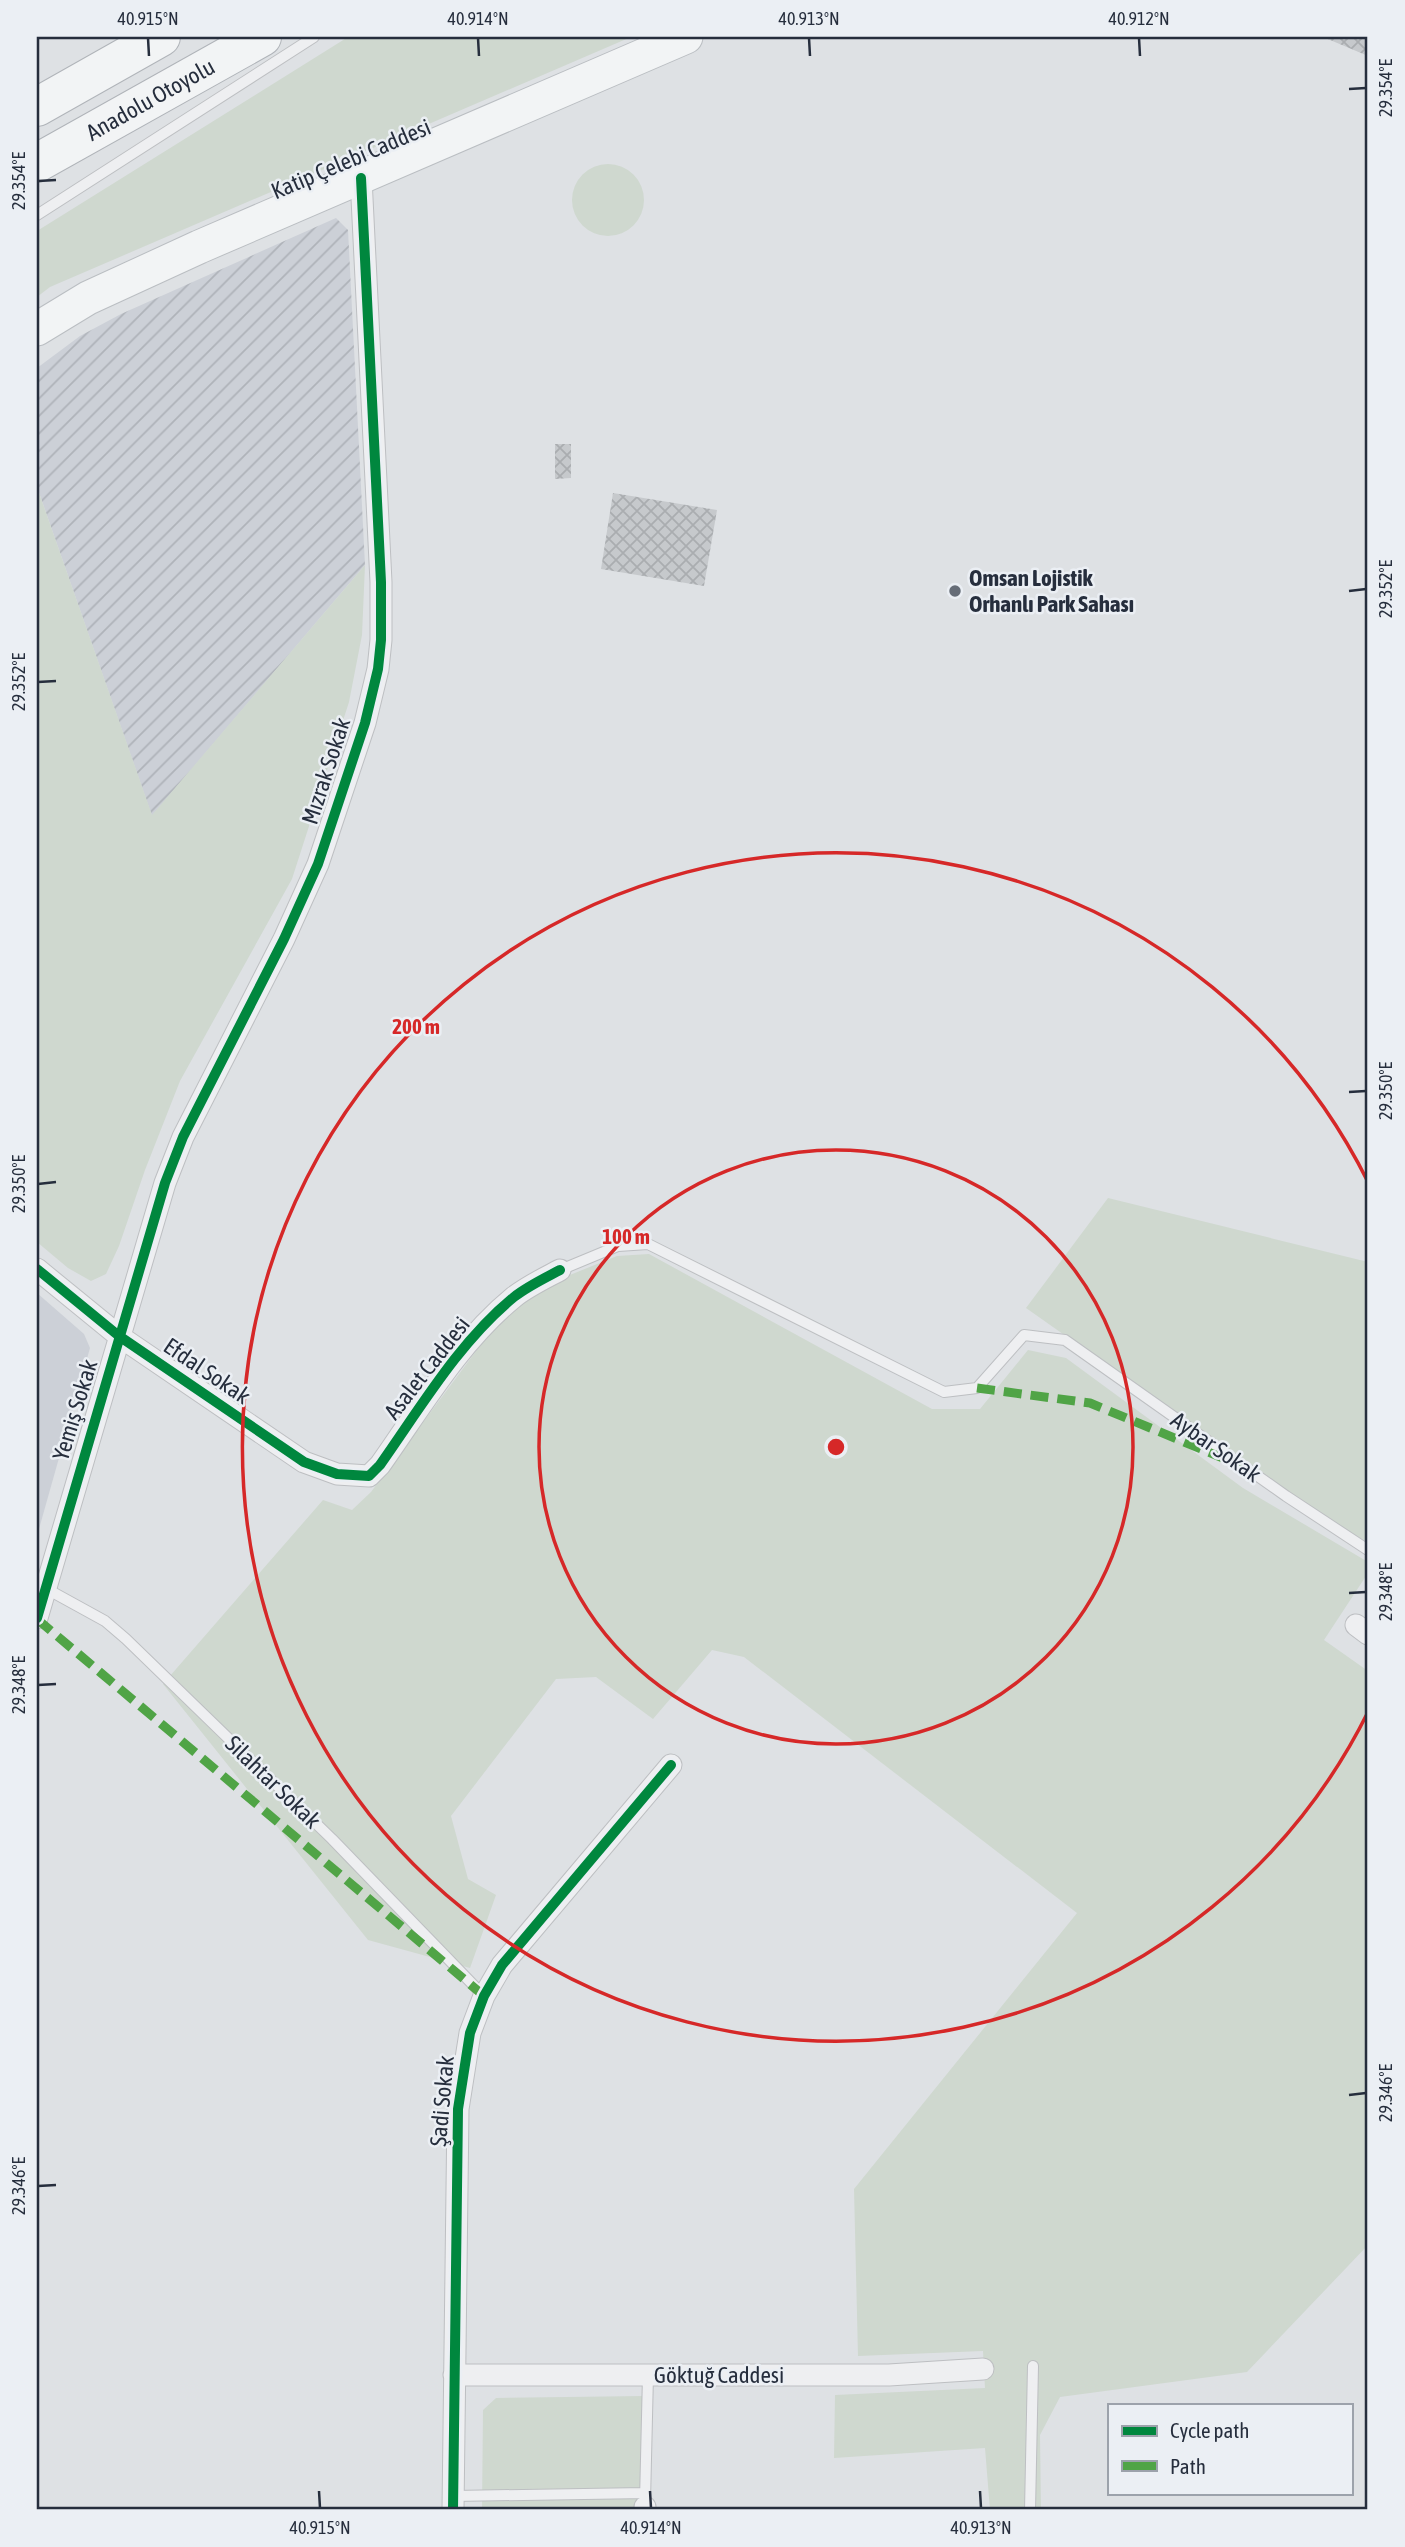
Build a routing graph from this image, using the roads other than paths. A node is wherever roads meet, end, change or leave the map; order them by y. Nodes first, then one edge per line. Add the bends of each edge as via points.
1 (161, 37) edge
2 (262, 37) edge
3 (314, 37) edge
4 (687, 37) edge
5 (37, 107) edge
6 (37, 163) edge
7 (361, 178) junction
8 (37, 215) edge
9 (37, 329) edge
10 (37, 1269) edge
11 (560, 1270) joint
12 (119, 1336) junction
13 (369, 1476) joint
14 (1368, 1550) edge
15 (45, 1588) junction
16 (37, 1618) edge
17 (671, 1765) dead end
18 (484, 1997) junction
19 (1033, 2366) dead end
20 (983, 2369) dead end
21 (454, 2375) junction
22 (648, 2375) junction
23 (453, 2503) edge
24 (645, 2503) edge
25 (1030, 2510) edge

1 - 5 highway
2 - 6 highway, Anadolu Otoyolu
3 - 8 lane
4 - 7 main road, Katip Çelebi Caddesi
7 - 9 main road, Katip Çelebi Caddesi via 88,298
7 - 12 street, Mızrak Sokak via 381,582 377,669 365,723 317,864 183,1137
10 - 12 street, Efdal Sokak
11 - 13 street, Asalet Caddesi via 514,1297 474,1338
11 - 14 lane, Aybar Sokak via 618,1247 648,1244 944,1392 977,1388 1024,1335 1065,1340
12 - 13 street, Efdal Sokak via 304,1462 337,1474
12 - 15 street, Yemiş Sokak
15 - 16 street, Yemiş Sokak
15 - 18 lane, Silahtar Sokak via 105,1621 126,1639 332,1839
17 - 18 street, Şadi Sokak via 502,1965
18 - 21 street, Şadi Sokak via 470,2033 458,2109
19 - 25 lane
20 - 22 street, Göktuğ Caddesi via 889,2375
21 - 22 street, Göktuğ Caddesi
21 - 23 street, Şadi Sokak
22 - 24 lane
23 - 24 lane

